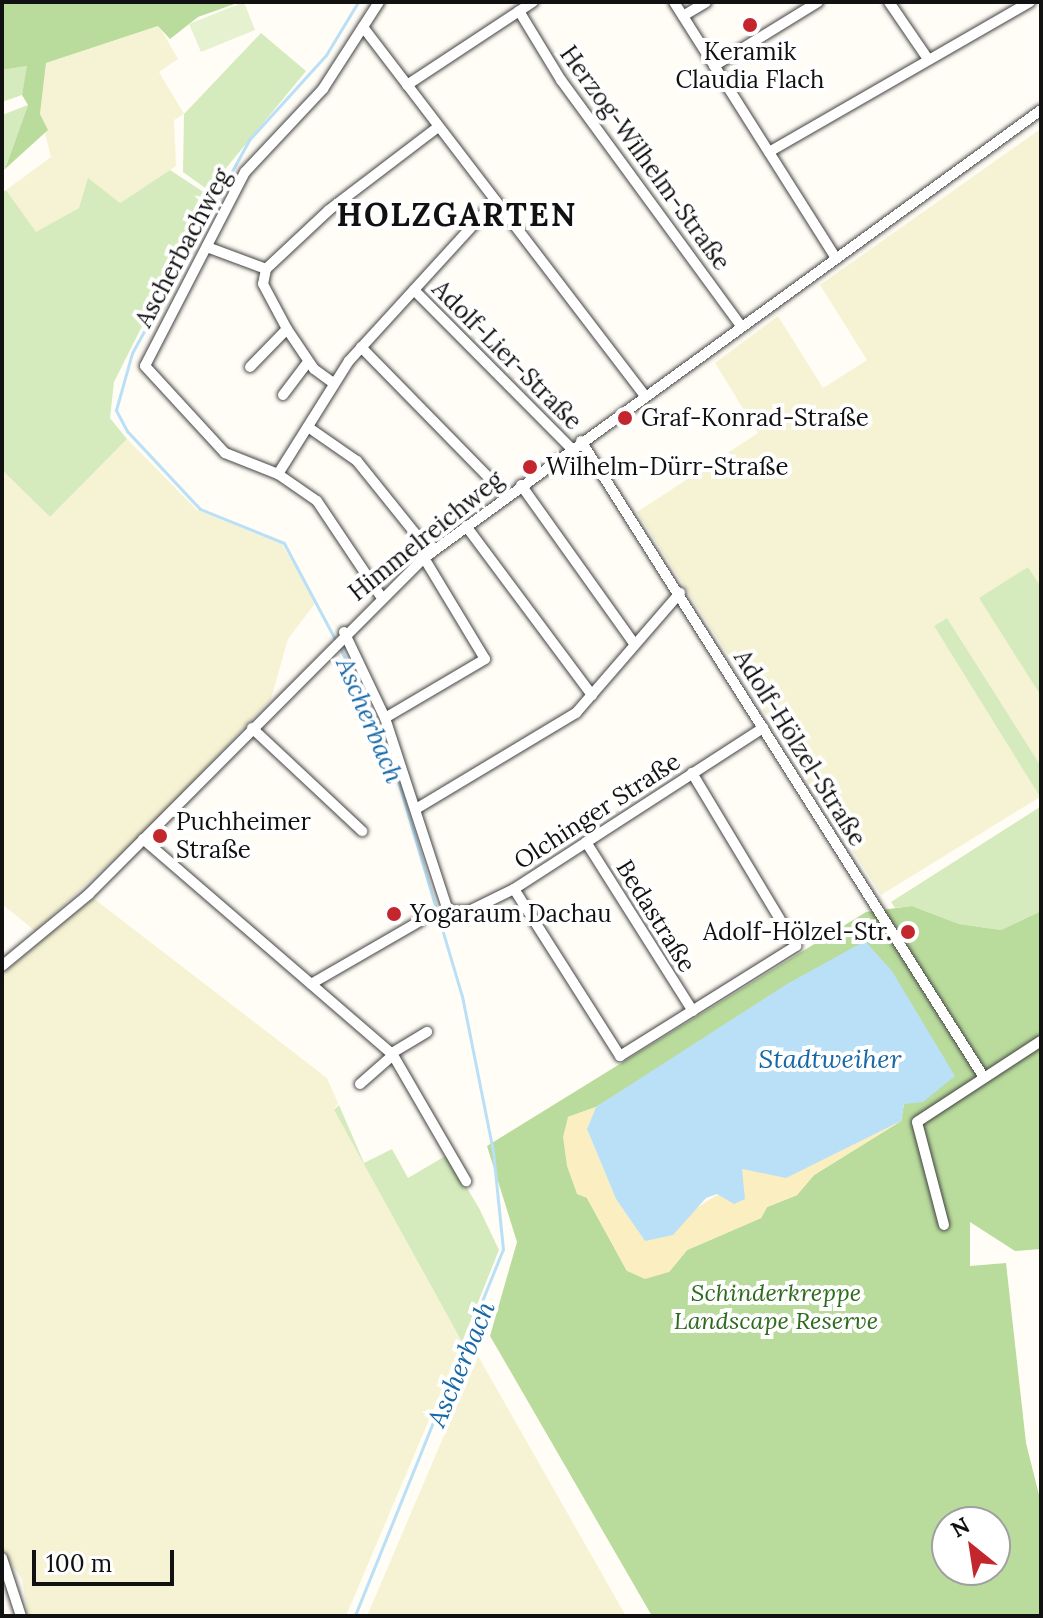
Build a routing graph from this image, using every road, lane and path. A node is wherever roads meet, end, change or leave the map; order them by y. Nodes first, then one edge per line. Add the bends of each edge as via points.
1 (379, 2) edge
2 (533, 2) edge
3 (674, 2) edge
4 (706, 2) edge
5 (818, 2) edge
6 (889, 2) edge
7 (1030, 2) edge
8 (519, 11) junction
9 (683, 16) junction
10 (363, 27) junction
11 (928, 59) junction
12 (714, 66) junction
13 (407, 85) junction
14 (1041, 110) edge
15 (438, 127) junction
16 (769, 152) junction
17 (495, 201) junction
18 (207, 247) junction
19 (836, 258) junction
20 (266, 269) junction
21 (414, 290) junction
22 (741, 326) junction
23 (287, 329) junction
24 (361, 347) junction
25 (308, 362) junction
26 (250, 367) dead end
27 (333, 383) junction
28 (283, 395) dead end
29 (645, 396) junction
30 (308, 427) junction
31 (576, 445) junction
32 (278, 474) junction
33 (521, 485) junction
34 (506, 495) junction
35 (466, 526) junction
36 (428, 555) junction
37 (680, 593) junction
38 (380, 595) junction
39 (342, 634) junction
40 (635, 645) junction
41 (592, 695) junction
42 (385, 718) junction
43 (252, 728) junction
44 (763, 728) junction
45 (692, 773) junction
46 (416, 809) junction
47 (362, 831) dead end
48 (143, 839) junction
49 (586, 842) junction
50 (514, 889) junction
51 (420, 921) dead end
52 (2, 966) edge
53 (311, 984) junction
54 (693, 1011) junction
55 (427, 1032) dead end
56 (1041, 1041) edge
57 (393, 1054) junction
58 (983, 1076) junction
59 (360, 1084) dead end
60 (466, 1181) dead end
61 (944, 1225) dead end
62 (2, 1558) edge
63 (21, 1616) edge

1 - 10 street, Ascherbachweg
2 - 8 street
3 - 9 street
4 - 9 street
5 - 12 street
6 - 11 street
7 - 11 street
8 - 13 street
8 - 22 street, Herzog-Wilhelm-Straße via 592,124
9 - 12 street
10 - 13 street
10 - 18 street, Ascherbachweg via 323,89 245,172
11 - 16 street
12 - 16 street
13 - 15 street
14 - 19 street, Himmelreichweg
15 - 17 street
15 - 20 street via 329,210
16 - 19 street
17 - 21 street
17 - 29 street
18 - 20 street
18 - 32 street, Ascherbachweg via 145,366 225,453
19 - 22 street, Himmelreichweg
20 - 23 street via 263,284
21 - 24 street
21 - 31 street, Adolf-Lier-Straße
22 - 29 street, Himmelreichweg
23 - 25 street
23 - 26 street
24 - 27 street
24 - 34 street
25 - 27 street
25 - 28 street
27 - 30 street
29 - 31 street, Himmelreichweg
30 - 32 street
30 - 36 street via 357,461
31 - 33 street, Himmelreichweg
31 - 37 street, Adolf-Hölzel-Straße
32 - 38 street via 332,519
33 - 34 street, Himmelreichweg
33 - 40 street
34 - 35 street, Himmelreichweg
35 - 36 street, Himmelreichweg
35 - 41 street
36 - 38 street, Himmelreichweg
36 - 42 street via 485,659
37 - 40 street
37 - 44 street, Adolf-Hölzel-Straße
38 - 39 street, Himmelreichweg
39 - 42 street
39 - 43 street, Himmelreichweg
40 - 41 street
41 - 46 street via 576,713
42 - 46 street
43 - 47 street
43 - 48 street, Himmelreichweg
44 - 45 street, Olchinger Straße
44 - 58 street, Adolf-Hölzel-Straße
45 - 49 street, Olchinger Straße
45 - 54 street via 796,946
46 - 50 street, Olchinger Straße via 448,911 469,911
48 - 52 street, Himmelreichweg
48 - 53 street
49 - 50 street, Olchinger Straße
49 - 54 street, Bedastraße
50 - 54 street via 620,1056
51 - 53 street
53 - 57 street
55 - 57 street
56 - 58 street
57 - 59 street
57 - 60 street
58 - 61 street via 917,1122
62 - 63 street

